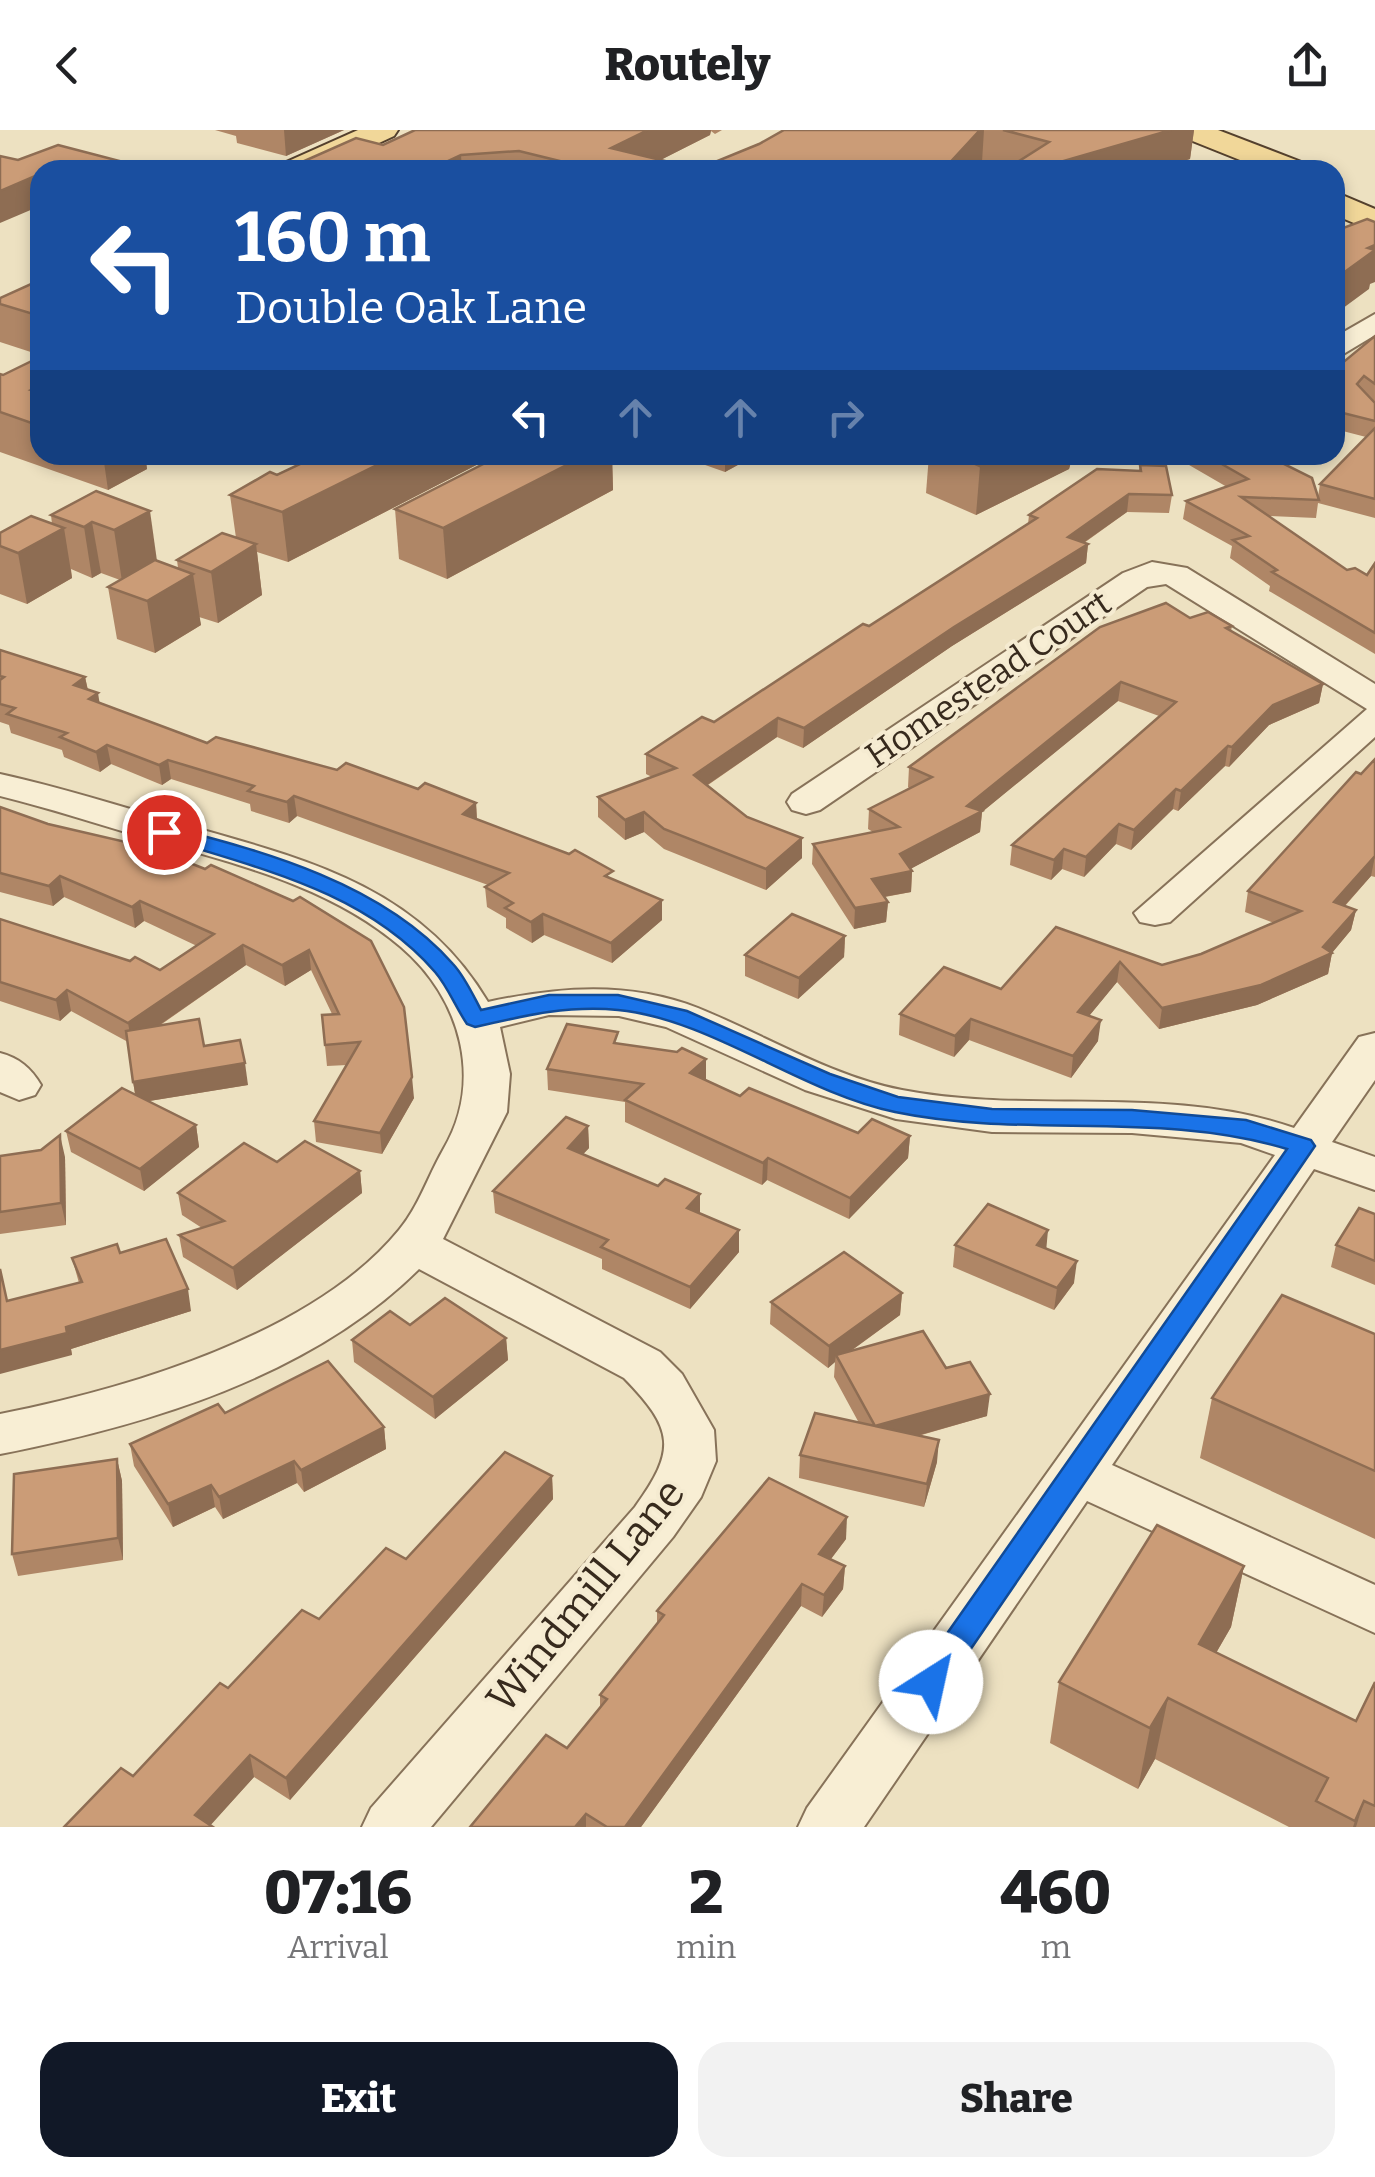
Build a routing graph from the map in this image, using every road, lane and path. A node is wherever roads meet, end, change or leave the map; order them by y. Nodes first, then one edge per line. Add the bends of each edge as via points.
1 (383, 130) edge
2 (417, 130) edge
3 (1160, 130) edge
4 (1190, 130) edge
5 (318, 160) edge
6 (350, 160) edge
7 (1234, 160) edge
8 (1267, 160) edge
9 (1345, 192) edge
10 (1375, 206) edge
11 (1345, 207) edge
12 (1375, 222) edge
13 (1372, 327) edge
14 (1345, 344) edge
15 (1375, 700) edge
16 (1375, 718) edge
17 (0, 785) edge
18 (806, 802) dead end
19 (1154, 914) dead end
20 (475, 1019) junction
21 (1375, 1047) edge
22 (1302, 1146) junction
23 (1375, 1174) edge
24 (414, 1245) junction
25 (0, 1434) edge
26 (1078, 1472) junction
27 (1375, 1610) edge
28 (393, 1827) edge
29 (829, 1827) edge

1 - 5 main road
2 - 6 main road
3 - 7 main road
4 - 8 main road
9 - 10 main road
11 - 12 main road
13 - 14 street
15 - 18 street, Homestead Court via 1175,575 1152,572
16 - 19 street
17 - 20 street via 236,853 357,898 398,924 446,970
20 - 22 street via 549,1002 618,1002 679,1016 821,1080 896,1104 992,1117 1132,1118 1246,1128
20 - 24 street via 490,1062 484,1114
21 - 22 street
22 - 23 street
22 - 26 street
24 - 25 street via 323,1317 205,1376
24 - 28 street, Windmill Lane via 642,1366 682,1415 692,1454 685,1477 654,1522
26 - 27 street
26 - 29 street

